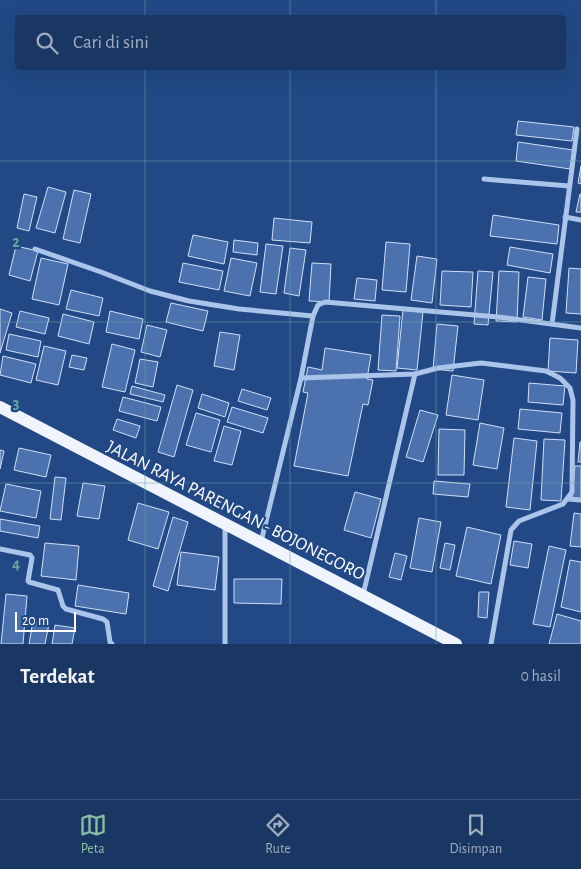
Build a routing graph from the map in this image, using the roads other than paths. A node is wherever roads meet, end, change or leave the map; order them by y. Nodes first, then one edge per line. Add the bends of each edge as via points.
1 (577, 129) dead end
2 (484, 179) dead end
3 (570, 186) junction
4 (565, 217) junction
5 (581, 220) edge
6 (35, 249) dead end
7 (313, 316) junction
8 (552, 324) junction
9 (581, 328) edge
10 (415, 374) junction
11 (301, 378) junction
12 (0, 407) edge
13 (568, 499) junction
14 (581, 500) edge
15 (225, 524) junction
16 (261, 542) junction
17 (0, 549) edge
18 (363, 595) junction
19 (112, 644) edge
20 (225, 644) edge
21 (456, 644) edge
22 (491, 644) edge

1 - 3 street
2 - 3 street
3 - 4 street
4 - 5 street
4 - 8 street
6 - 7 street via 150,291 189,301
7 - 8 street via 318,305 325,302
7 - 11 street
8 - 9 street
10 - 11 street
10 - 13 street via 481,363 546,371 560,378 570,388 573,400 572,492
10 - 18 street
11 - 16 street
12 - 15 main road, JALAN RAYA PARENGAN - BOJONEGORO
13 - 14 street
13 - 22 street via 564,504 519,521 512,530
15 - 16 main road, JALAN RAYA PARENGAN - BOJONEGORO
15 - 20 street
16 - 18 main road, JALAN RAYA PARENGAN - BOJONEGORO
17 - 19 street via 30,555 28,581 58,590 66,609 107,622
18 - 21 main road, JALAN RAYA PARENGAN - BOJONEGORO

